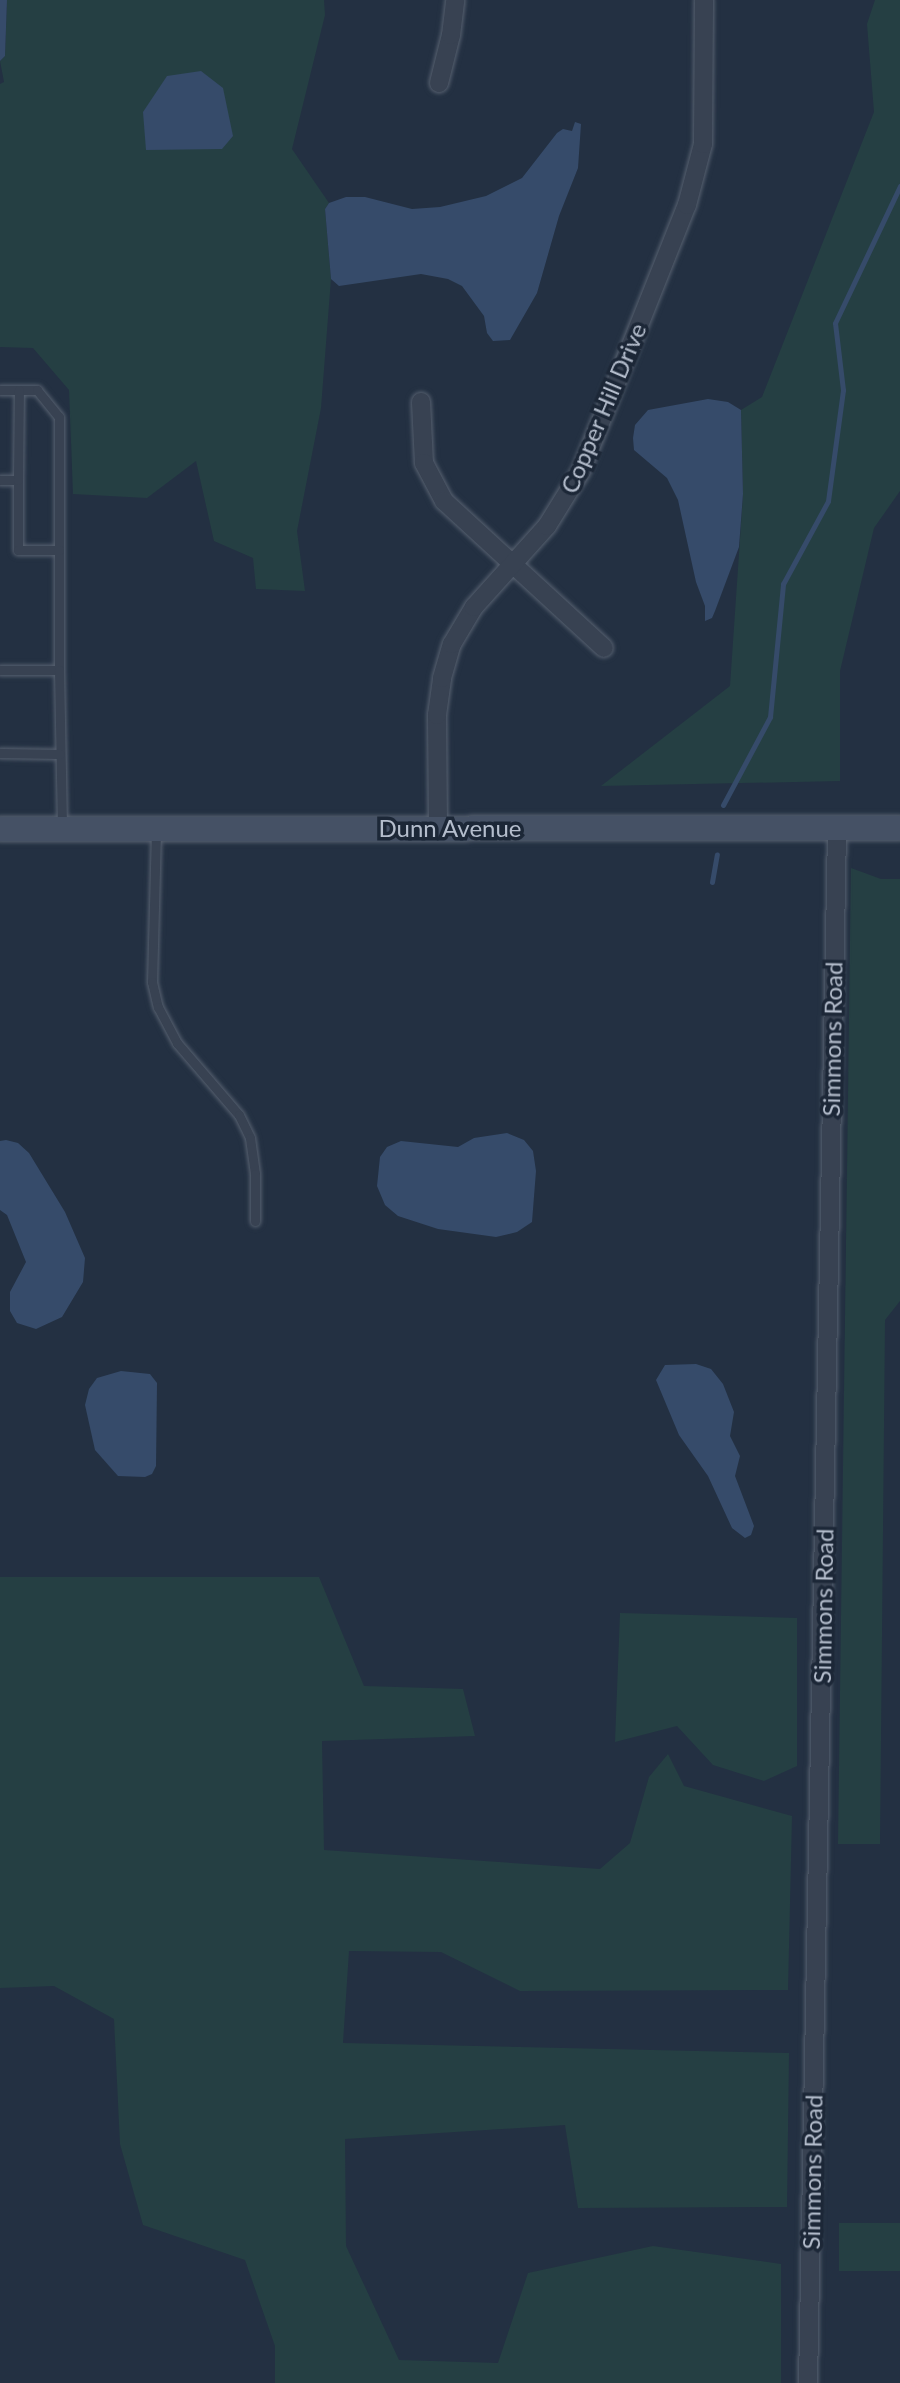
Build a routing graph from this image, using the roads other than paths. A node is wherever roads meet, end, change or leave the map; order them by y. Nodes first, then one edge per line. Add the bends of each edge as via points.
1 (455, 0) edge
2 (704, 0) edge
3 (439, 83) dead end
4 (0, 390) edge
5 (19, 390) junction
6 (421, 402) dead end
7 (0, 480) edge
8 (19, 480) junction
9 (59, 550) junction
10 (510, 565) junction
11 (604, 648) dead end
12 (0, 670) edge
13 (59, 670) junction
14 (0, 753) edge
15 (60, 754) junction
16 (62, 828) junction
17 (438, 828) junction
18 (837, 828) junction
19 (900, 828) edge
20 (0, 829) edge
21 (156, 829) junction
22 (255, 1221) dead end
23 (808, 2383) edge

1 - 3 street
2 - 10 street, Copper Hill Drive via 703,144 687,205 580,471 547,526
4 - 5 lane
5 - 8 lane
5 - 9 lane via 37,390 59,417
6 - 10 street via 424,463 433,482 457,516
7 - 8 lane
8 - 9 lane via 18,550
9 - 13 lane
10 - 11 street
10 - 17 street, Copper Hill Drive via 474,607 452,645 442,678 437,715
12 - 13 lane
13 - 15 lane
14 - 15 lane
15 - 16 lane
16 - 20 main road, Dunn Avenue
16 - 21 main road, Dunn Avenue
17 - 18 main road, Dunn Avenue
17 - 21 main road, Dunn Avenue
18 - 19 main road, Dunn Avenue
18 - 23 street, Simmons Road
21 - 22 lane via 152,982 158,1007 177,1043 239,1115 250,1138

